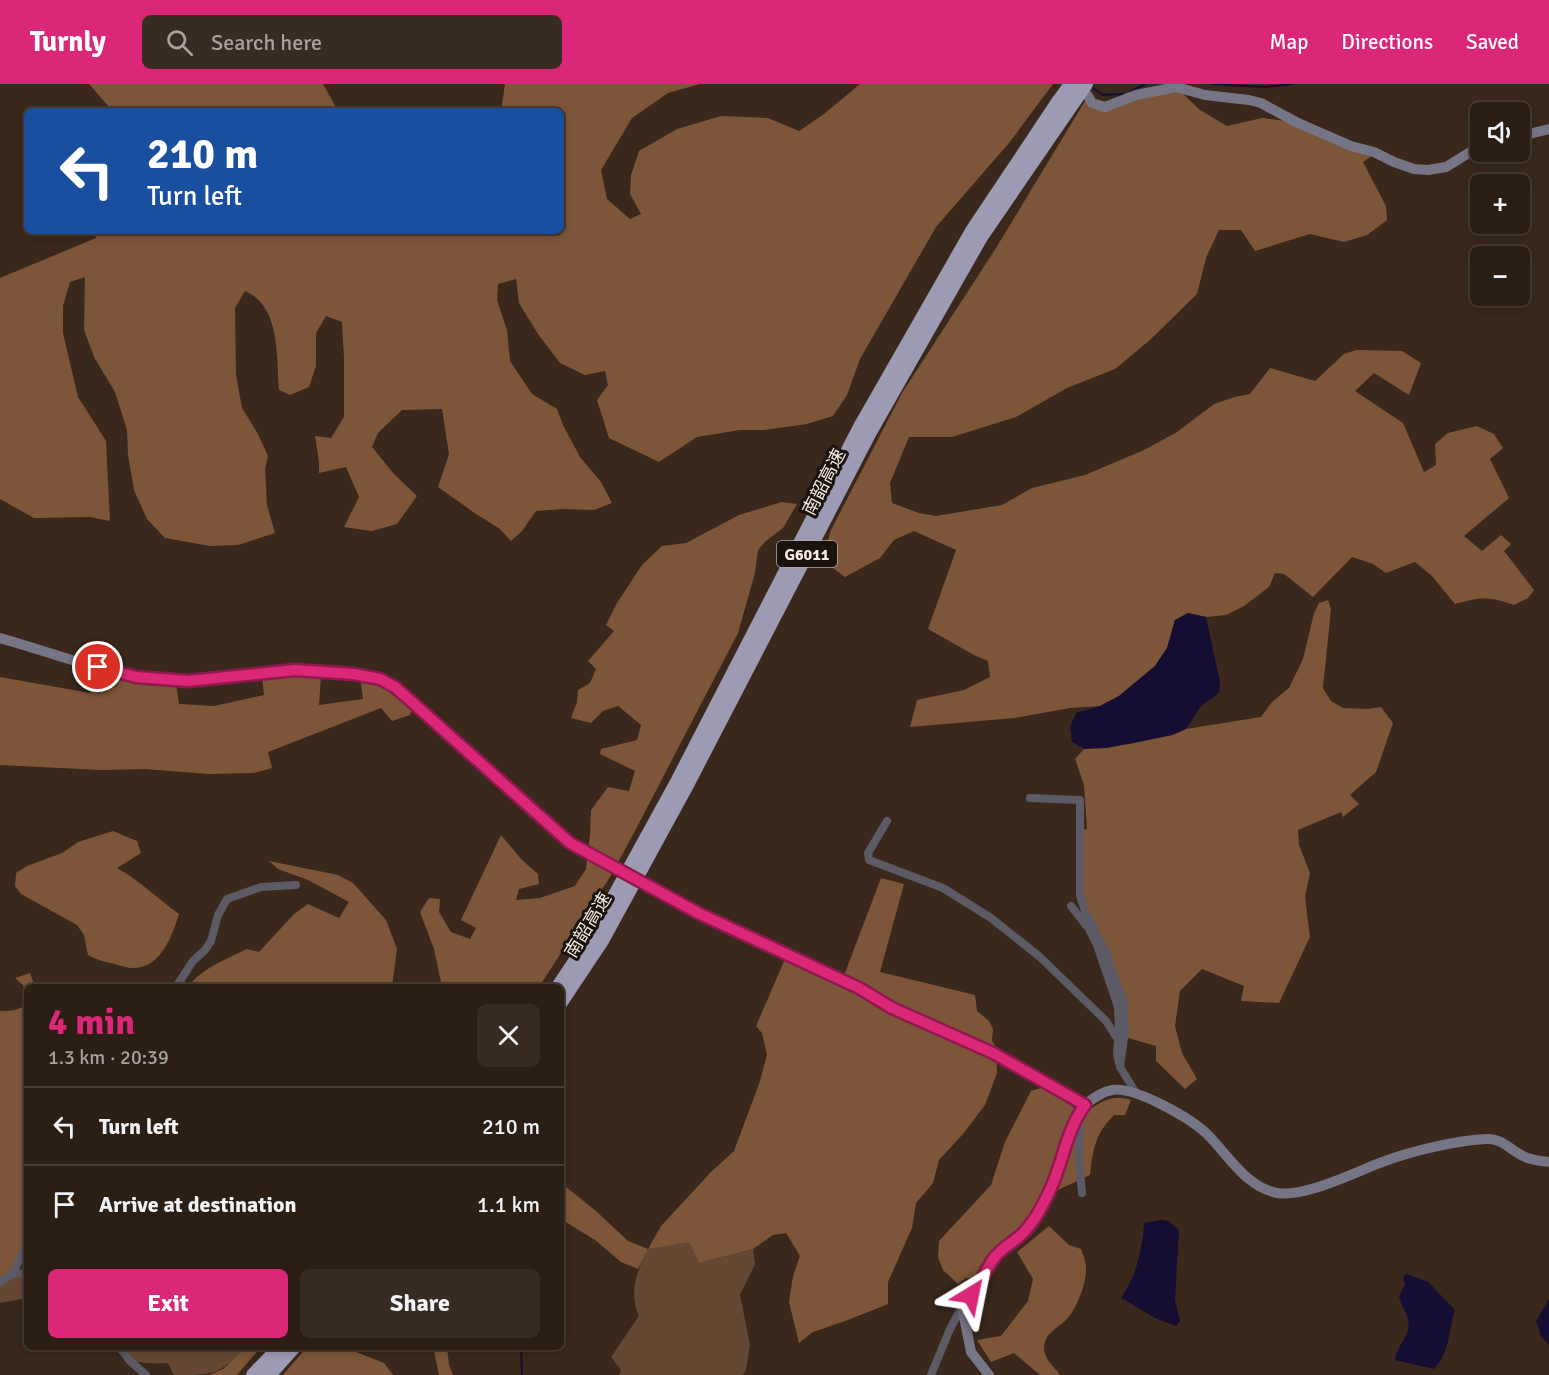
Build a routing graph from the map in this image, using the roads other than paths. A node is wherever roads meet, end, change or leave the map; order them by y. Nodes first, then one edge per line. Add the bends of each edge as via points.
1 (1070, 84) edge
2 (1086, 84) edge
3 (1062, 108) junction
4 (1549, 129) edge
5 (1530, 134) edge
6 (1470, 152) edge
7 (0, 638) edge
8 (1030, 798) dead end
9 (887, 821) dead end
10 (296, 885) dead end
11 (1071, 906) dead end
12 (179, 984) edge
13 (560, 984) edge
14 (564, 998) edge
15 (1119, 1041) junction
16 (1120, 1067) junction
17 (1136, 1092) junction
18 (1082, 1108) junction
19 (1549, 1162) edge
20 (1082, 1193) dead end
21 (24, 1250) edge
22 (13, 1273) junction
23 (24, 1274) edge
24 (0, 1282) edge
25 (964, 1303) junction
26 (122, 1350) edge
27 (277, 1350) edge
28 (291, 1350) edge
29 (146, 1375) edge
30 (253, 1375) edge
31 (269, 1375) edge
32 (931, 1375) edge
33 (989, 1375) edge

1 - 3 highway, 南韶高速 / G6011, bridge
1 - 6 street via 1092,103 1105,107 1136,95 1176,87 1249,100 1351,146 1414,169 1437,170
2 - 3 highway, 南韶高速 / G6011, bridge
3 - 13 highway, 南韶高速 / G6011 via 972,231 860,427 678,780 594,933
3 - 14 highway, 南韶高速 / G6011 via 981,237 870,432 637,878
4 - 5 street
7 - 18 street, bridge via 125,674 164,680 214,680 295,670 380,679 395,687 570,843 674,900 859,988 892,1008 993,1053
8 - 16 street via 1080,800 1080,896 1123,1000 1125,1030
9 - 15 street via 868,853 869,860 943,888 991,918 1040,957 1106,1021
10 - 12 street via 261,887 227,899 206,950 193,961
11 - 15 street via 1098,945 1118,1007
15 - 16 street
16 - 17 street
17 - 18 street via 1111,1090 1095,1096
17 - 19 street via 1187,1118 1208,1134 1234,1165 1263,1188 1276,1193 1313,1188 1387,1160 1489,1138 1525,1157
18 - 20 street
18 - 25 street via 1036,1218 993,1258 980,1285
21 - 22 street
22 - 23 street
22 - 24 street
25 - 32 street
25 - 33 street via 972,1352
26 - 29 street
27 - 30 highway
28 - 31 highway

